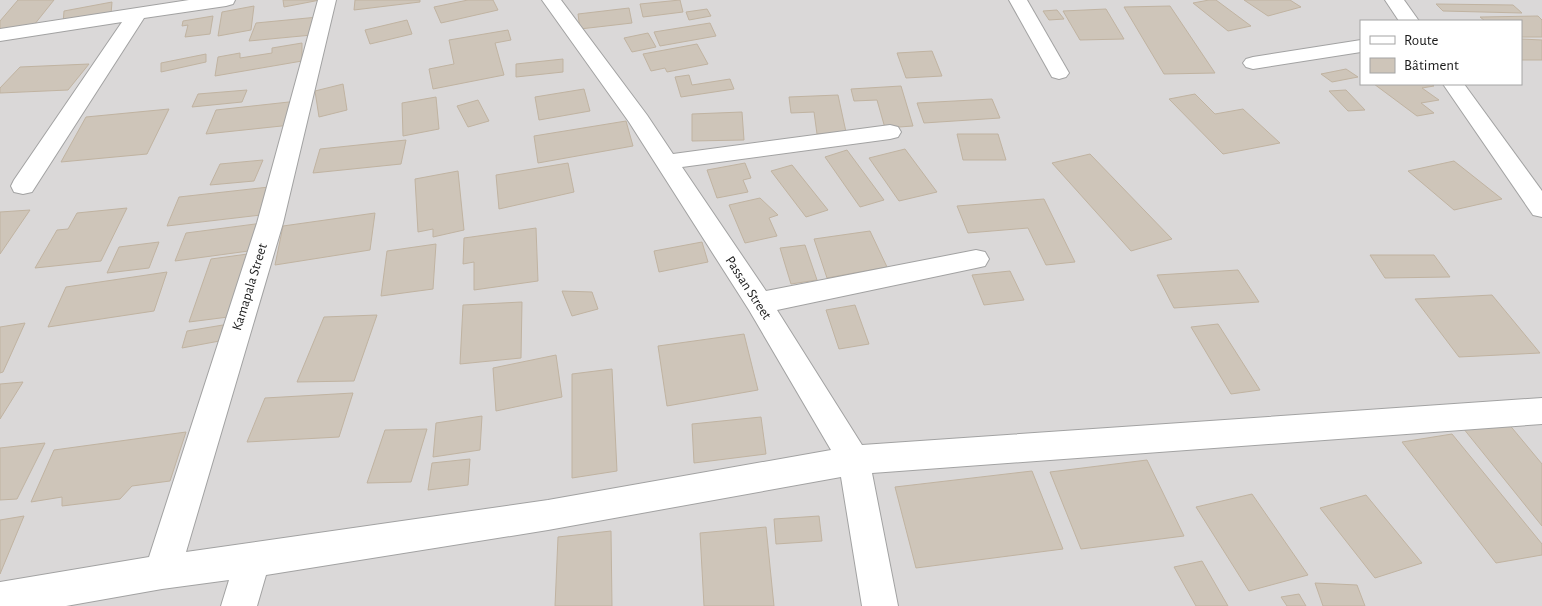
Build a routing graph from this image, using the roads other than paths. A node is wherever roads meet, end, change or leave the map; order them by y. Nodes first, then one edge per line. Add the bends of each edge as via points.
1 (226, 0) edge
2 (328, 0) edge
3 (551, 0) edge
4 (1018, 0) edge
5 (1394, 0) edge
6 (137, 14) junction
7 (1408, 20) edge
8 (0, 35) edge
9 (1360, 46) edge
10 (1253, 63) dead end
11 (1059, 74) dead end
12 (1454, 85) edge
13 (890, 132) dead end
14 (666, 162) junction
15 (23, 186) dead end
16 (1542, 209) edge
17 (976, 259) dead end
18 (759, 303) junction
19 (1542, 410) edge
20 (854, 460) junction
21 (252, 560) junction
22 (162, 572) junction
23 (0, 600) edge
24 (239, 606) edge
25 (880, 606) edge

1 - 6 street
2 - 22 street, Kamapala Street via 270,223
3 - 14 street, Passan Street
4 - 11 street
5 - 7 street
6 - 8 street
6 - 15 street
9 - 10 street
12 - 16 street
13 - 14 street
14 - 18 street, Passan Street
17 - 18 street
18 - 20 street, Passan Street
19 - 20 street
20 - 21 street via 548,515
20 - 25 street, Passan Street
21 - 22 street
21 - 24 street
22 - 23 street

